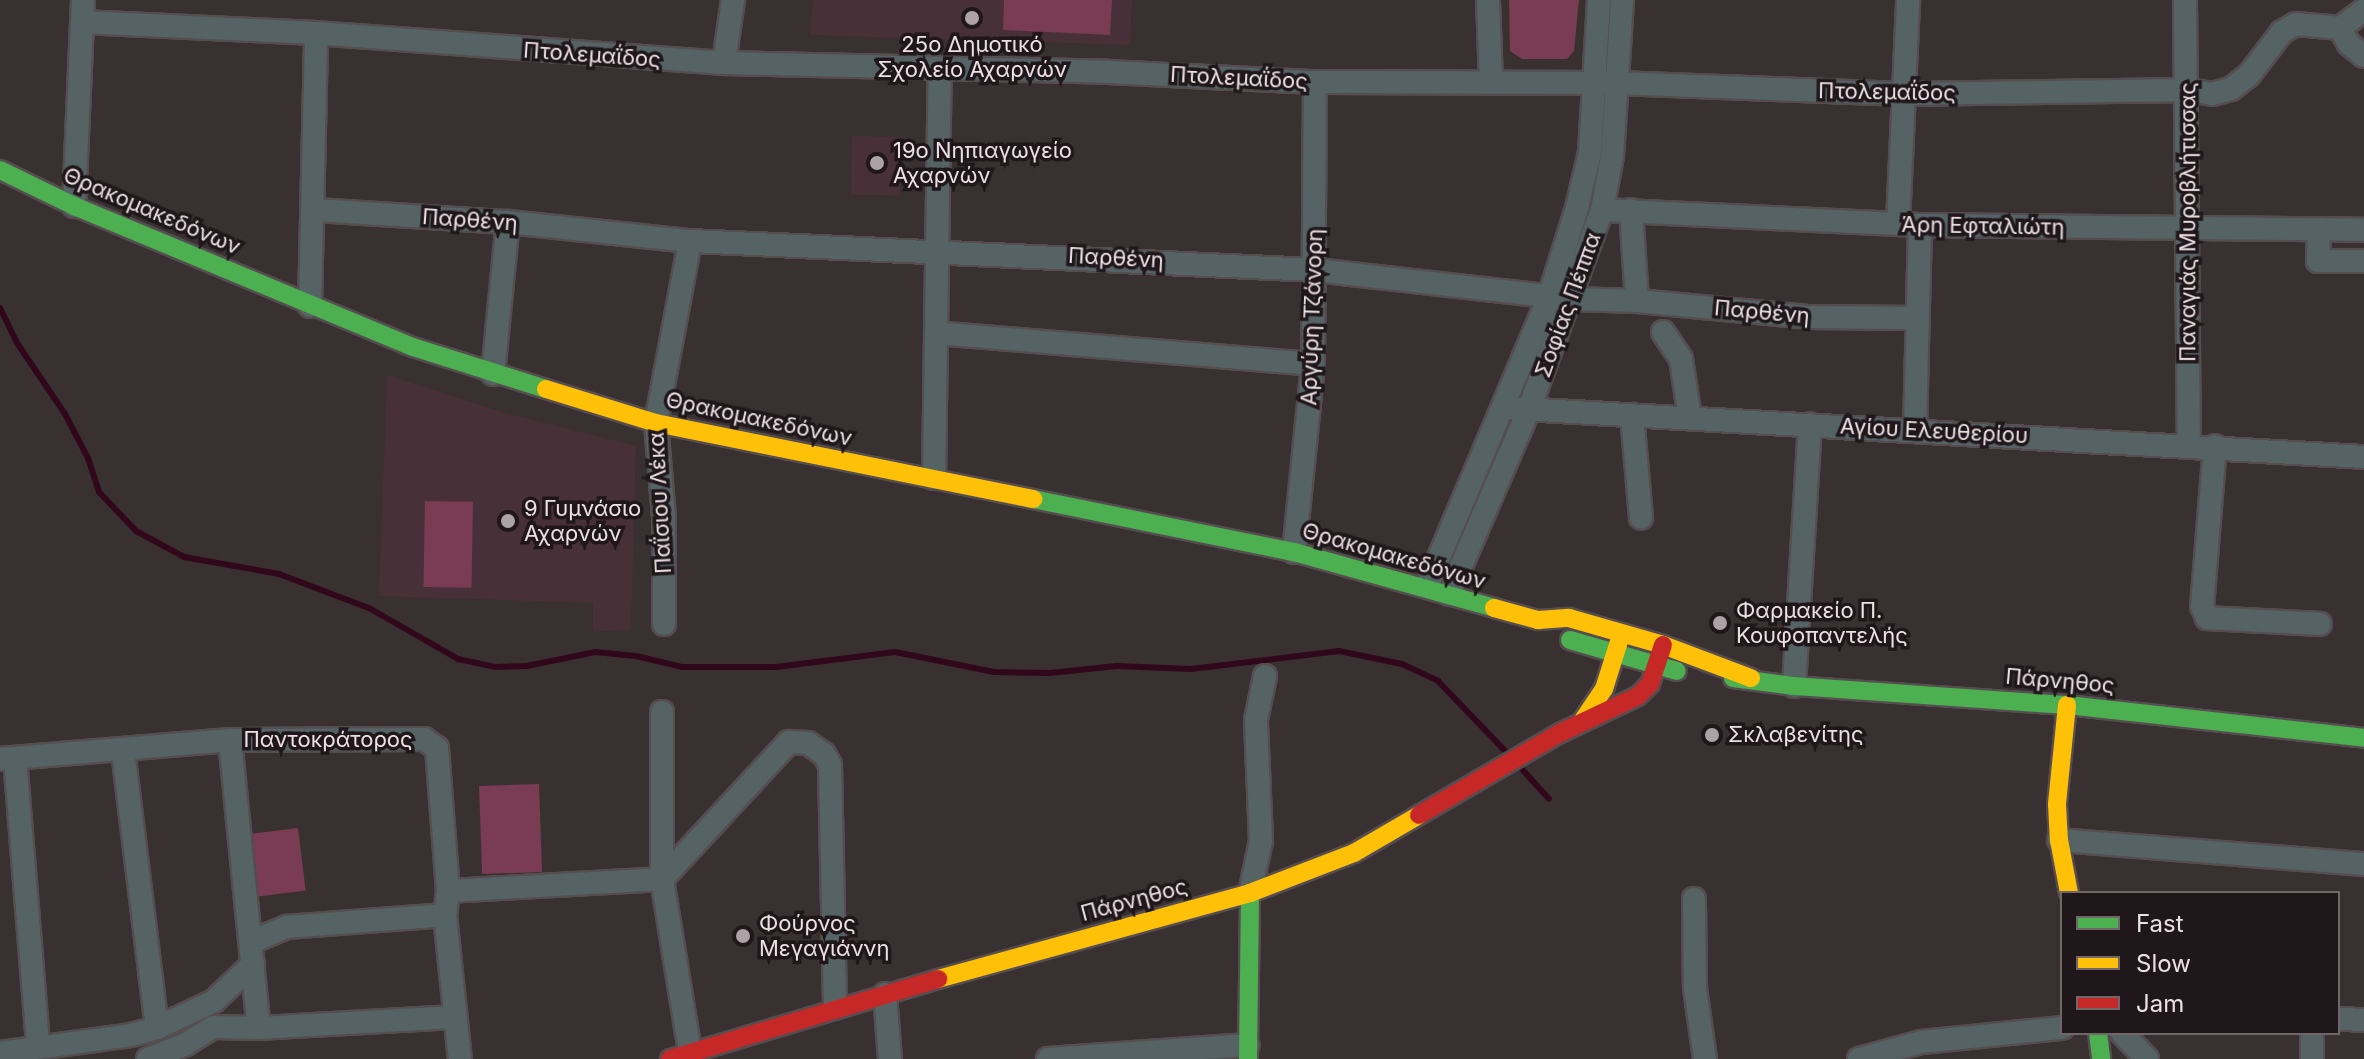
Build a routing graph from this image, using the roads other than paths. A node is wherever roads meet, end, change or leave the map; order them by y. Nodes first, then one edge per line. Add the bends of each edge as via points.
1 (733, 0) edge
2 (1488, 0) edge
3 (1599, 0) edge
4 (1622, 0) edge
5 (1908, 0) edge
6 (2185, 0) edge
7 (2364, 10) edge
8 (82, 11) edge
9 (2340, 28) junction
10 (316, 33) junction
11 (2364, 56) edge
12 (724, 63) junction
13 (940, 68) junction
14 (1315, 82) junction
15 (1491, 82) junction
16 (1606, 83) junction
17 (2188, 90) junction
18 (1904, 94) junction
19 (0, 170) edge
20 (74, 206) junction
21 (315, 210) junction
22 (1602, 210) junction
23 (1631, 210) junction
24 (508, 222) junction
25 (1909, 224) junction
26 (2186, 229) junction
27 (2319, 229) junction
28 (2364, 230) edge
29 (690, 241) junction
30 (937, 250) junction
31 (2364, 261) edge
32 (1315, 270) junction
33 (1549, 297) junction
34 (1572, 299) junction
35 (1637, 301) junction
36 (310, 306) junction
37 (1917, 318) junction
38 (1663, 332) dead end
39 (936, 333) junction
40 (1313, 364) junction
41 (493, 374) junction
42 (1504, 408) junction
43 (1529, 409) junction
44 (1632, 415) junction
45 (1690, 418) junction
46 (656, 423) junction
47 (1810, 424) junction
48 (1915, 430) junction
49 (2189, 445) junction
50 (2215, 446) junction
51 (2364, 457) edge
52 (934, 478) junction
53 (1641, 518) dead end
54 (1294, 552) junction
55 (1427, 586) junction
56 (1449, 594) junction
57 (1538, 620) junction
58 (664, 624) dead end
59 (2320, 624) dead end
60 (1621, 634) junction
61 (1663, 645) junction
62 (1615, 654) junction
63 (1658, 666) junction
64 (1265, 676) dead end
65 (1751, 678) junction
66 (1794, 686) junction
67 (2067, 705) junction
68 (662, 712) dead end
69 (1583, 720) junction
70 (2364, 738) edge
71 (230, 740) junction
72 (123, 751) junction
73 (7, 758) edge
74 (2059, 840) junction
75 (2364, 864) edge
76 (662, 879) junction
77 (448, 891) junction
78 (2069, 891) edge
79 (1250, 893) junction
80 (1694, 899) dead end
81 (445, 915) junction
82 (252, 953) junction
83 (885, 994) junction
84 (835, 1007) junction
85 (453, 1017) junction
86 (2340, 1019) edge
87 (2364, 1020) edge
88 (157, 1028) junction
89 (259, 1028) junction
90 (2060, 1028) edge
91 (2098, 1035) edge
92 (2312, 1035) edge
93 (38, 1047) junction
94 (1248, 1052) edge
95 (0, 1053) edge
96 (684, 1057) edge
97 (148, 1059) edge
98 (460, 1059) edge
99 (890, 1059) edge
100 (1048, 1059) edge
101 (1705, 1059) edge
102 (1859, 1059) edge
103 (2101, 1059) edge
104 (2312, 1059) edge

1 - 12 street
2 - 15 street
3 - 16 street, Σοφίας Πέππα
4 - 16 street, Σοφίας Πέππα
5 - 18 street
6 - 17 street, Παναγιάς Μυροβλήτισσας
7 - 9 street
8 - 10 street, Πτολεμαΐδος
8 - 20 street
9 - 11 street
9 - 17 street, Πτολεμαΐδος via 2296,24 2282,32 2249,75 2231,89 2212,94
10 - 12 street, Πτολεμαΐδος
10 - 21 street
12 - 13 street, Πτολεμαΐδος
13 - 14 street, Πτολεμαΐδος
13 - 30 street
14 - 15 street, Πτολεμαΐδος
14 - 32 street, Αργύρη Τζάνορη
15 - 16 street, Πτολεμαΐδος
16 - 18 street, Πτολεμαΐδος
16 - 22 street, Σοφίας Πέππα via 1612,156
16 - 33 street, Σοφίας Πέππα
17 - 18 street, Πτολεμαΐδος
17 - 26 street, Παναγιάς Μυροβλήτισσας
18 - 25 street
19 - 20 main road, Θρακομακεδόνων
20 - 36 main road, Θρακομακεδόνων
21 - 24 street, Παρθένη
21 - 36 street
22 - 23 street, Άρη Εφταλιώτη
22 - 34 street, Σοφίας Πέππα
23 - 25 street, Άρη Εφταλιώτη
23 - 35 street
24 - 29 street, Παρθένη
24 - 41 street
25 - 26 street, Άρη Εφταλιώτη
25 - 37 street
26 - 27 street, Άρη Εφταλιώτη
26 - 49 street, Παναγιάς Μυροβλήτισσας
27 - 28 street, Άρη Εφταλιώτη
27 - 31 street via 2318,261
29 - 30 street, Παρθένη
29 - 46 street, Παΐσιου Λέκα
30 - 32 street, Παρθένη
30 - 39 street
32 - 33 street, Παρθένη
32 - 40 street, Αργύρη Τζάνορη
33 - 34 street, Παρθένη
33 - 42 street, Σοφίας Πέππα
34 - 35 street, Παρθένη
34 - 43 street, Σοφίας Πέππα
35 - 37 street, Παρθένη via 1808,317
36 - 41 main road, Θρακομακεδόνων
37 - 48 street
38 - 45 street via 1681,359
39 - 40 street
39 - 52 street
40 - 54 street, Αργύρη Τζάνορη
41 - 46 main road, Θρακομακεδόνων
42 - 43 street, Αγίου Ελευθερίου
42 - 55 street, Σοφίας Πέππα
43 - 44 street, Αγίου Ελευθερίου
43 - 56 street, Σοφίας Πέππα
44 - 45 street, Αγίου Ελευθερίου
44 - 53 street
45 - 47 street, Αγίου Ελευθερίου
46 - 52 main road, Θρακομακεδόνων
46 - 58 street, Παΐσιου Λέκα via 664,517
47 - 48 street, Αγίου Ελευθερίου
47 - 66 street
48 - 49 street, Αγίου Ελευθερίου
49 - 50 street, Αγίου Ελευθερίου
50 - 51 street, Αγίου Ελευθερίου
50 - 59 street via 2202,606 2207,618
52 - 54 main road, Θρακομακεδόνων
54 - 55 main road, Θρακομακεδόνων
55 - 56 main road, Θρακομακεδόνων
56 - 57 main road, Θρακομακεδόνων
57 - 60 main road, Θρακομακεδόνων via 1569,618
57 - 62 main road, Θρακομακεδόνων via 1564,638
60 - 61 main road, Πάρνηθος
60 - 62 main road, Πάρνηθος
61 - 63 main road, Πάρνηθος
61 - 65 main road, Πάρνηθος
62 - 63 main road, Πάρνηθος
62 - 69 main road, Πάρνηθος via 1604,689
63 - 65 main road, Πάρνηθος via 1713,678
63 - 69 main road, Πάρνηθος via 1638,696
64 - 79 street via 1256,720 1261,841
65 - 66 main road, Πάρνηθος
66 - 67 main road, Πάρνηθος
67 - 70 main road, Πάρνηθος
67 - 74 main road via 2057,804
68 - 76 street
69 - 79 main road, Πάρνηθος via 1354,853
71 - 72 street, Παντοκράτορος
71 - 77 street, Παντοκράτορος via 424,739 437,748
71 - 82 street
72 - 73 street, Παντοκράτορος
72 - 88 street
73 - 93 street
74 - 75 street
74 - 78 main road
76 - 77 street
76 - 84 street via 789,742 808,743 824,754 830,765
76 - 96 street
77 - 81 street, Παντοκράτορος
79 - 83 main road, Πάρνηθος
79 - 94 main road
80 - 101 street via 1695,988
81 - 82 street via 287,927
81 - 85 street, Παντοκράτορος
82 - 88 street via 214,1001
82 - 89 street
83 - 84 main road, Πάρνηθος
83 - 99 street
84 - 96 main road, Πάρνηθος
85 - 89 street
85 - 98 street, Παντοκράτορος
86 - 87 street
88 - 93 street
89 - 97 street via 213,1027
90 - 102 street via 1921,1042
91 - 103 main road
92 - 104 street
93 - 95 street
94 - 100 street

